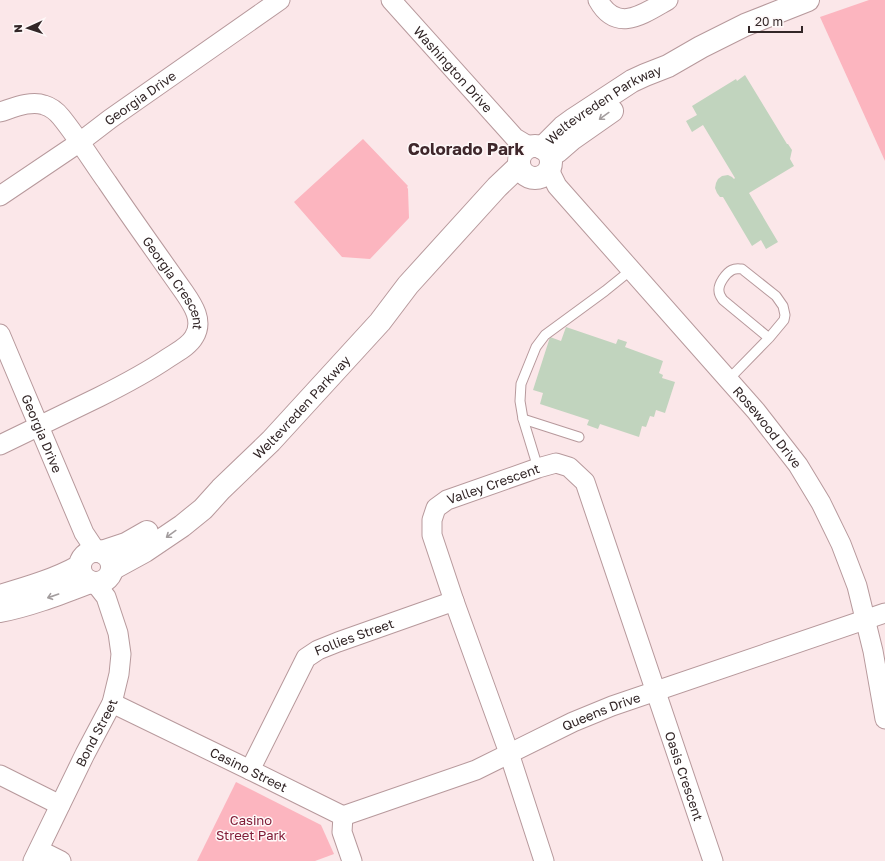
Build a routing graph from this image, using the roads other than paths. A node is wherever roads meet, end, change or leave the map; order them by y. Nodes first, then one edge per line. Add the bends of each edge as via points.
1 (280, 0) edge
2 (391, 0) edge
3 (598, 0) edge
4 (668, 0) edge
5 (808, 0) edge
6 (0, 112) edge
7 (80, 142) junction
8 (535, 162) junction
9 (0, 196) edge
10 (631, 270) junction
11 (0, 334) edge
12 (769, 338) junction
13 (728, 380) junction
14 (523, 419) junction
15 (39, 426) junction
16 (579, 437) dead end
17 (0, 445) edge
18 (538, 468) junction
19 (97, 571) junction
20 (0, 596) edge
21 (454, 601) junction
22 (0, 611) edge
23 (885, 613) edge
24 (865, 620) junction
25 (656, 691) junction
26 (112, 703) junction
27 (885, 719) edge
28 (508, 754) junction
29 (250, 770) junction
30 (0, 775) edge
31 (60, 805) junction
32 (343, 816) junction
33 (36, 856) edge
34 (61, 861) edge
35 (352, 861) edge
36 (544, 861) edge
37 (713, 861) edge

1 - 7 street, Georgia Drive
2 - 8 street, Washington Drive
3 - 4 street via 608,14 628,19 639,16
5 - 8 street, Weltevreden Parkway via 745,25 668,66 632,81 564,127
6 - 7 street, Georgia Crescent via 25,105 44,104 61,116
7 - 9 street, Georgia Drive
7 - 15 street, Georgia Crescent via 192,304 197,314 198,326 186,346 153,368
8 - 10 street, Rosewood Drive
8 - 19 street, Weltevreden Parkway via 416,292 380,322 271,441 203,508 145,551
10 - 13 street, Rosewood Drive
10 - 14 lane via 545,335 536,347 521,384
11 - 15 street, Georgia Drive
12 - 12 lane via 784,320 783,306 776,296 742,270 731,270 720,284 719,294
12 - 13 lane
13 - 24 street, Rosewood Drive via 798,465 821,503 841,544 857,586
14 - 16 lane
14 - 18 lane
15 - 17 street, Georgia Crescent
15 - 19 street, Georgia Drive via 84,533
18 - 21 street, Valley Crescent via 447,500 436,508 432,520 432,535
18 - 25 street, Valley Crescent via 556,463 569,467 585,482
19 - 20 street, Weltevreden Parkway via 67,573
19 -> 22 street, Weltevreden Parkway via 52,596
19 - 26 street, Bond Street via 118,633 121,654
21 - 28 street, Valley Crescent
21 - 29 street, Follies Street via 338,642 306,658
23 - 24 street, Queens Drive
24 - 25 street, Queens Drive
24 - 27 street, Rosewood Drive
25 - 28 street, Queens Drive via 573,722
25 - 37 street, Oasis Crescent
26 - 29 street, Casino Street
26 - 31 street, Bond Street
28 - 32 street, Queens Drive via 476,770
28 - 36 street
29 - 32 street, Casino Street
30 - 31 street
31 - 33 street, Bond Street
32 - 35 street via 342,832
33 - 34 street

